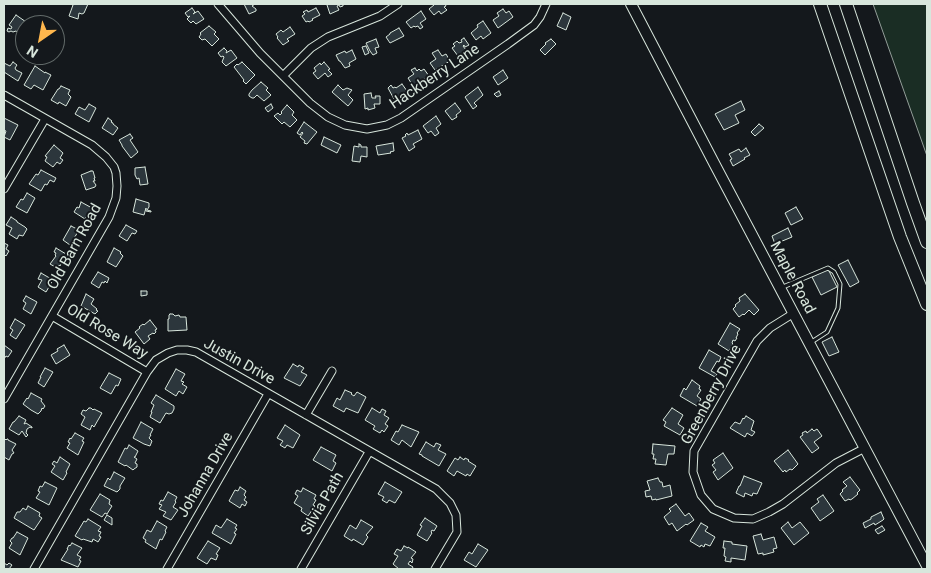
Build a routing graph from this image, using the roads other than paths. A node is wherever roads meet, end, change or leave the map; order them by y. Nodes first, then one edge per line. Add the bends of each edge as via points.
1 (218, 4) edge
2 (398, 4) edge
3 (546, 4) edge
4 (631, 4) edge
5 (820, 4) edge
6 (846, 4) edge
7 (283, 76) junction
8 (4, 94) edge
9 (45, 119) junction
10 (4, 189) edge
11 (927, 242) edge
12 (780, 288) junction
13 (927, 304) edge
14 (794, 314) junction
15 (52, 316) junction
16 (810, 344) junction
17 (332, 371) dead end
18 (147, 372) junction
19 (268, 394) junction
20 (4, 399) edge
21 (306, 415) junction
22 (865, 448) junction
23 (369, 452) junction
24 (927, 566) edge
25 (34, 569) edge
26 (167, 569) edge
27 (301, 569) edge
28 (435, 569) edge

1 - 7 street, Hackberry Lane
2 - 7 street via 380,16 328,37 311,48
3 - 7 street, Hackberry Lane via 534,25 520,36 402,118 387,125 367,128 344,125 310,103
4 - 12 street, Maple Road
5 - 13 highway via 900,237
6 - 11 highway
8 - 9 street, Old Barn Road
9 - 10 street
9 - 15 street, Old Barn Road via 92,145 106,157 114,167 118,186 109,218
12 - 14 street, Maple Road
12 - 16 lane via 828,268 834,272 840,284 838,308 827,332
14 - 16 street, Maple Road
14 - 22 street, Greenberry Drive via 770,328 757,341 694,452 693,472 701,495 713,509 734,518 753,519 783,504 836,463
15 - 18 street, Old Rose Way
15 - 20 street, Old Barn Road
16 - 22 street, Maple Road
17 - 21 street
18 - 19 street, Justin Drive via 156,360 168,353 186,350 196,352
18 - 25 street, Justin Drive
19 - 21 street, Justin Drive
19 - 26 street, Johanna Drive
21 - 23 street, Justin Drive
22 - 24 street, Maple Road
23 - 27 street, Silvia Path
23 - 28 street, Justin Drive via 436,489 450,503 456,515 457,532

